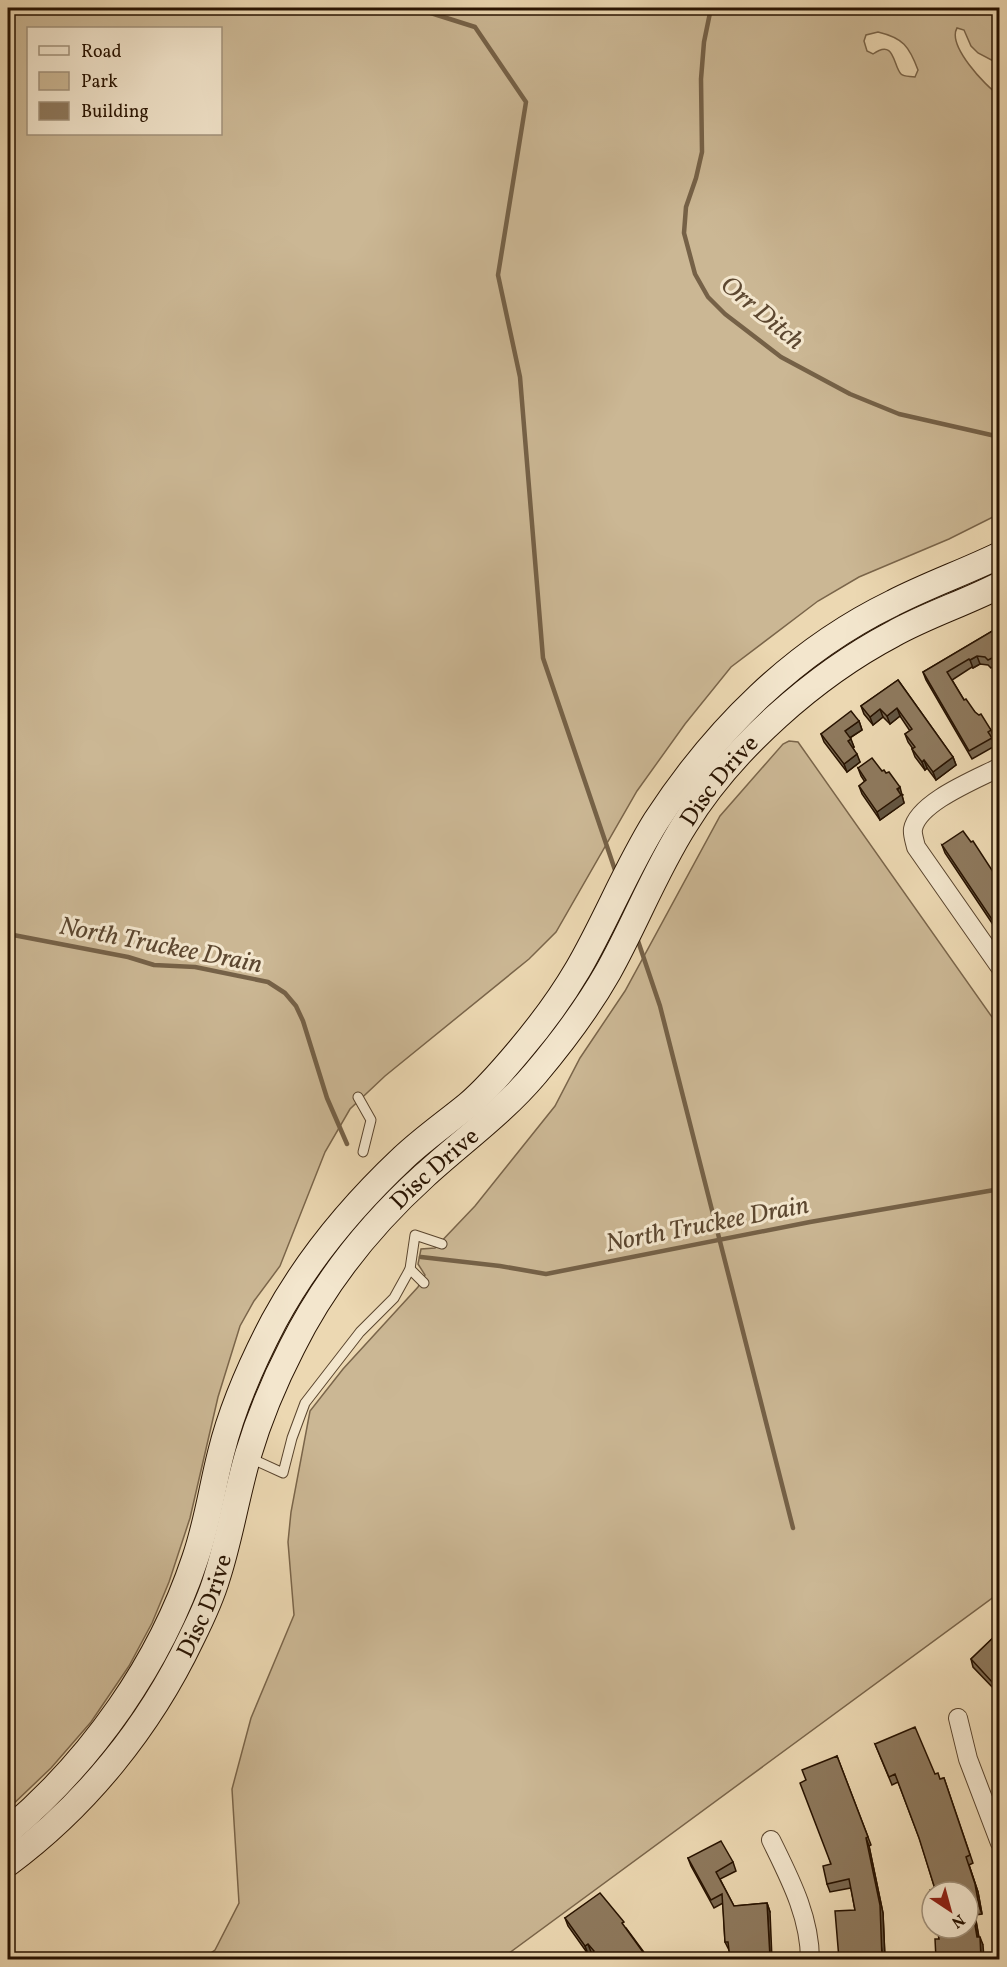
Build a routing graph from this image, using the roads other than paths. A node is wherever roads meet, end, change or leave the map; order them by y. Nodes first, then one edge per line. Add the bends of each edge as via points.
1 (996, 563) edge
2 (999, 585) edge
3 (999, 767) edge
4 (994, 959) edge
5 (358, 1097) dead end
6 (363, 1152) dead end
7 (442, 1244) dead end
8 (410, 1269) junction
9 (424, 1283) dead end
10 (248, 1456) junction
11 (958, 1718) dead end
12 (8, 1831) edge
13 (771, 1840) dead end
14 (999, 1843) edge
15 (8, 1863) edge
16 (810, 1959) edge

1 - 12 main road, Disc Drive via 893,603 825,642 753,702 684,780 624,877 578,969 529,1038 470,1103 380,1181 319,1250 274,1321 244,1385 222,1447 196,1556 156,1647 115,1716 87,1751 60,1783
2 - 10 main road, Disc Drive via 926,616 852,659 818,682 742,751 687,819 609,970 576,1023 507,1104 397,1201 338,1269 293,1344
3 - 4 street via 939,800 920,814 912,830 916,847
5 - 6 lane via 371,1120
7 - 8 lane via 415,1235
8 - 9 lane
8 - 10 lane via 394,1298 360,1332 305,1404 283,1473
10 - 15 main road, Disc Drive via 216,1583 169,1683 128,1743 79,1801
11 - 14 street via 968,1759
13 - 16 street via 797,1892

